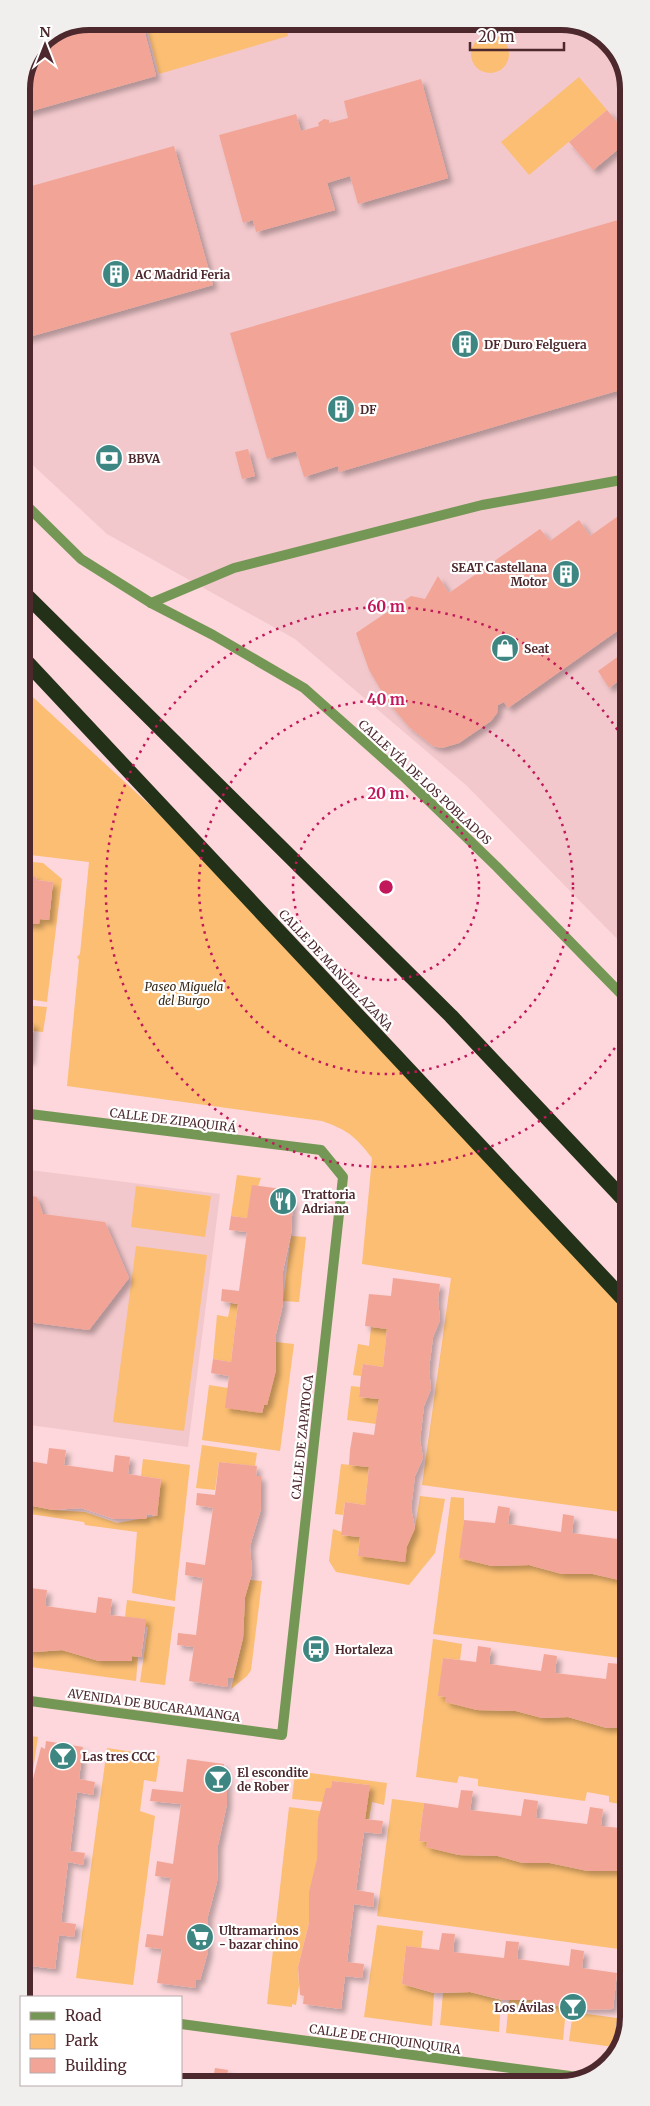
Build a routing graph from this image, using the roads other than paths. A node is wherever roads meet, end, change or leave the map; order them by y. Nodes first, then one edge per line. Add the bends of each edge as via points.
1 (620, 480) edge
2 (30, 509) edge
3 (30, 598) edge
4 (151, 603) junction
5 (30, 666) edge
6 (620, 993) edge
7 (30, 1115) edge
8 (321, 1150) joint
9 (620, 1196) edge
10 (620, 1295) edge
11 (30, 1701) edge
12 (282, 1735) joint
13 (182, 2024) edge
14 (566, 2075) edge

1 - 4 street via 482,505 234,568
2 - 4 street, CALLE VÍA DE LOS POBLADOS via 81,559
3 - 9 highway via 451,1016
4 - 6 street, CALLE VÍA DE LOS POBLADOS via 304,688 403,776
5 - 10 highway, CALLE DE MANUEL AZAÑA
7 - 8 street, CALLE DE ZIPAQUIRÁ
8 - 12 street, CALLE DE ZAPATOCA via 343,1177
11 - 12 street, AVENIDA DE BUCARAMANGA
13 - 14 street, CALLE DE CHIQUINQUIRA

